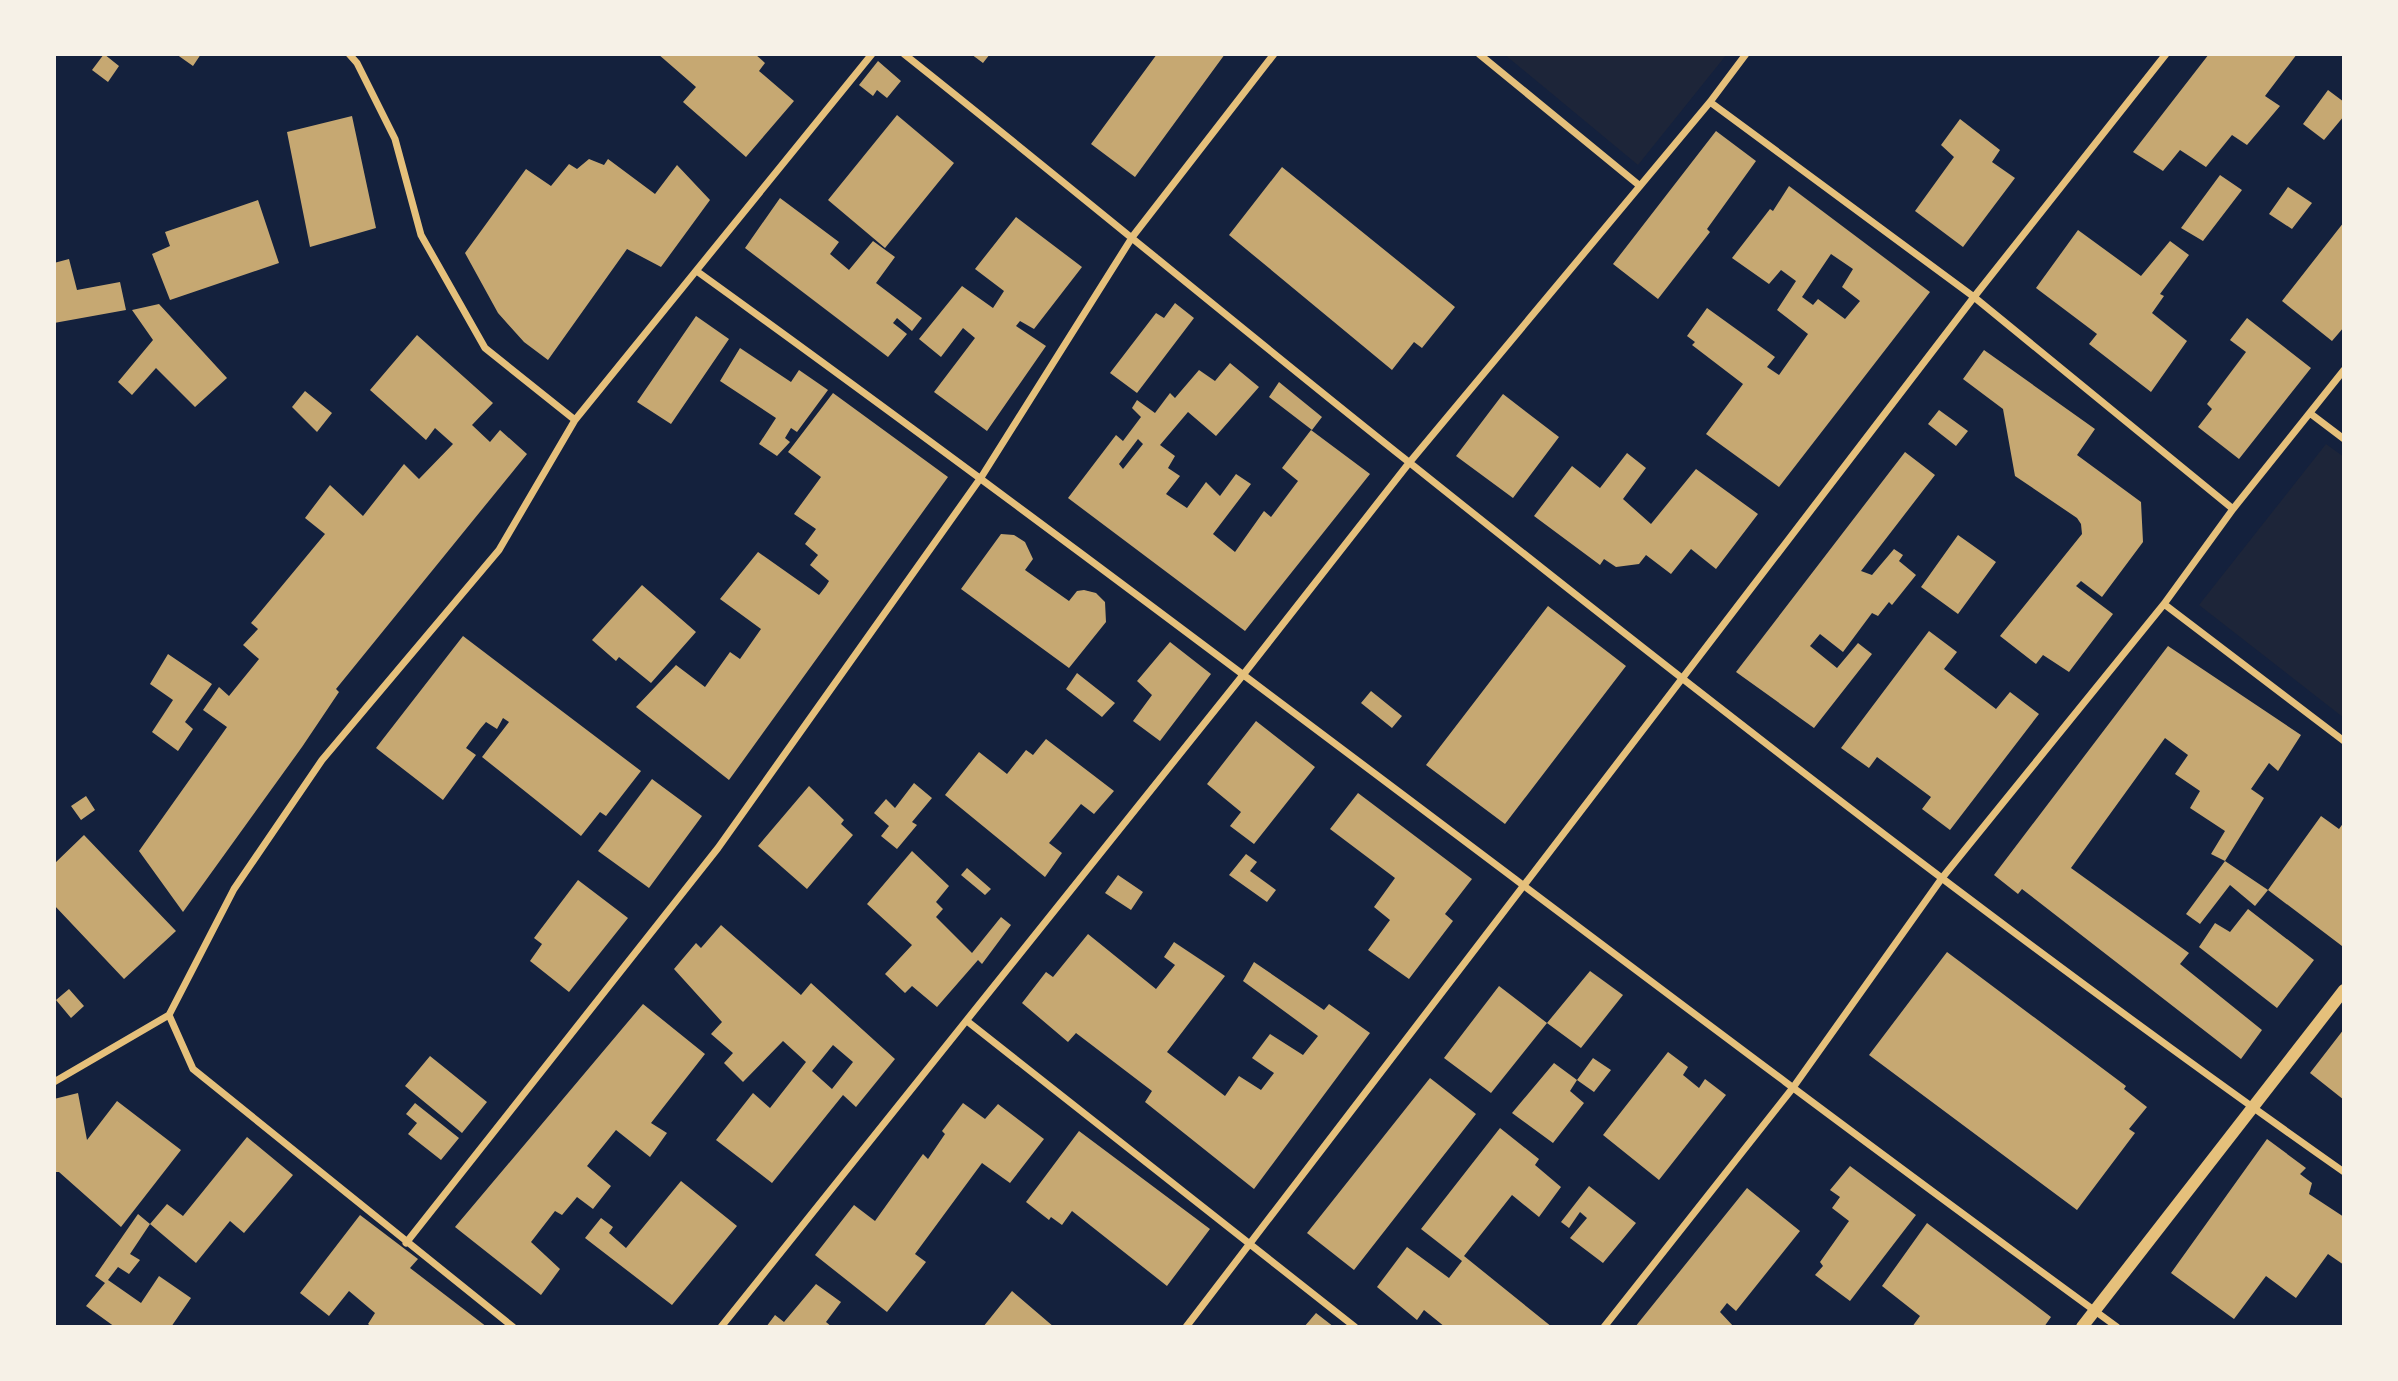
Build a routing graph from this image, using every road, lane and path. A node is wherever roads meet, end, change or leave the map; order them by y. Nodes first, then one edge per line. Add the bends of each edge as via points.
1 (349, 54) edge
2 (872, 54) edge
3 (904, 54) edge
4 (1274, 54) edge
5 (1479, 54) edge
6 (1746, 54) edge
7 (2166, 54) edge
8 (1710, 102) junction
9 (1640, 186) junction
10 (1133, 236) junction
11 (698, 272) junction
12 (1974, 298) junction
13 (2344, 370) edge
14 (2311, 414) junction
15 (575, 420) junction
16 (2344, 439) edge
17 (1409, 463) junction
18 (982, 476) junction
19 (2233, 509) junction
20 (2164, 604) junction
21 (1243, 675) junction
22 (1685, 678) junction
23 (2344, 741) edge
24 (1942, 878) junction
25 (1524, 889) junction
26 (2344, 990) edge
27 (169, 1015) junction
28 (967, 1021) junction
29 (54, 1082) edge
30 (1792, 1089) junction
31 (2252, 1107) junction
32 (2344, 1172) edge
33 (406, 1243) junction
34 (1251, 1245) junction
35 (2095, 1311) junction
36 (513, 1327) edge
37 (721, 1327) edge
38 (1186, 1327) edge
39 (1355, 1327) edge
40 (1604, 1327) edge
41 (2082, 1327) edge
42 (2117, 1327) edge

1 - 15 street via 395,139 421,234 485,348
2 - 11 street
3 - 10 street
4 - 10 street
5 - 9 street
6 - 8 street
7 - 12 street
8 - 9 street
8 - 12 street
9 - 17 street
10 - 17 street
10 - 18 street
11 - 15 street
11 - 18 street
12 - 19 street
12 - 22 street
13 - 14 street
14 - 16 street
14 - 19 street
15 - 27 street via 499,551 314,771 234,889
17 - 21 street
17 - 22 street
18 - 21 street
18 - 33 street via 718,848
19 - 20 street
20 - 23 street
20 - 24 street
21 - 25 street
21 - 28 street
22 - 24 street
22 - 25 street
24 - 30 street
24 - 31 street
25 - 30 street
25 - 34 street
26 - 31 street
27 - 29 street
27 - 33 street via 193,1069
28 - 34 street
28 - 37 street
30 - 35 street
30 - 40 street
31 - 32 street
31 - 35 street
33 - 36 street
34 - 38 street
34 - 39 street
35 - 41 street
35 - 42 street

